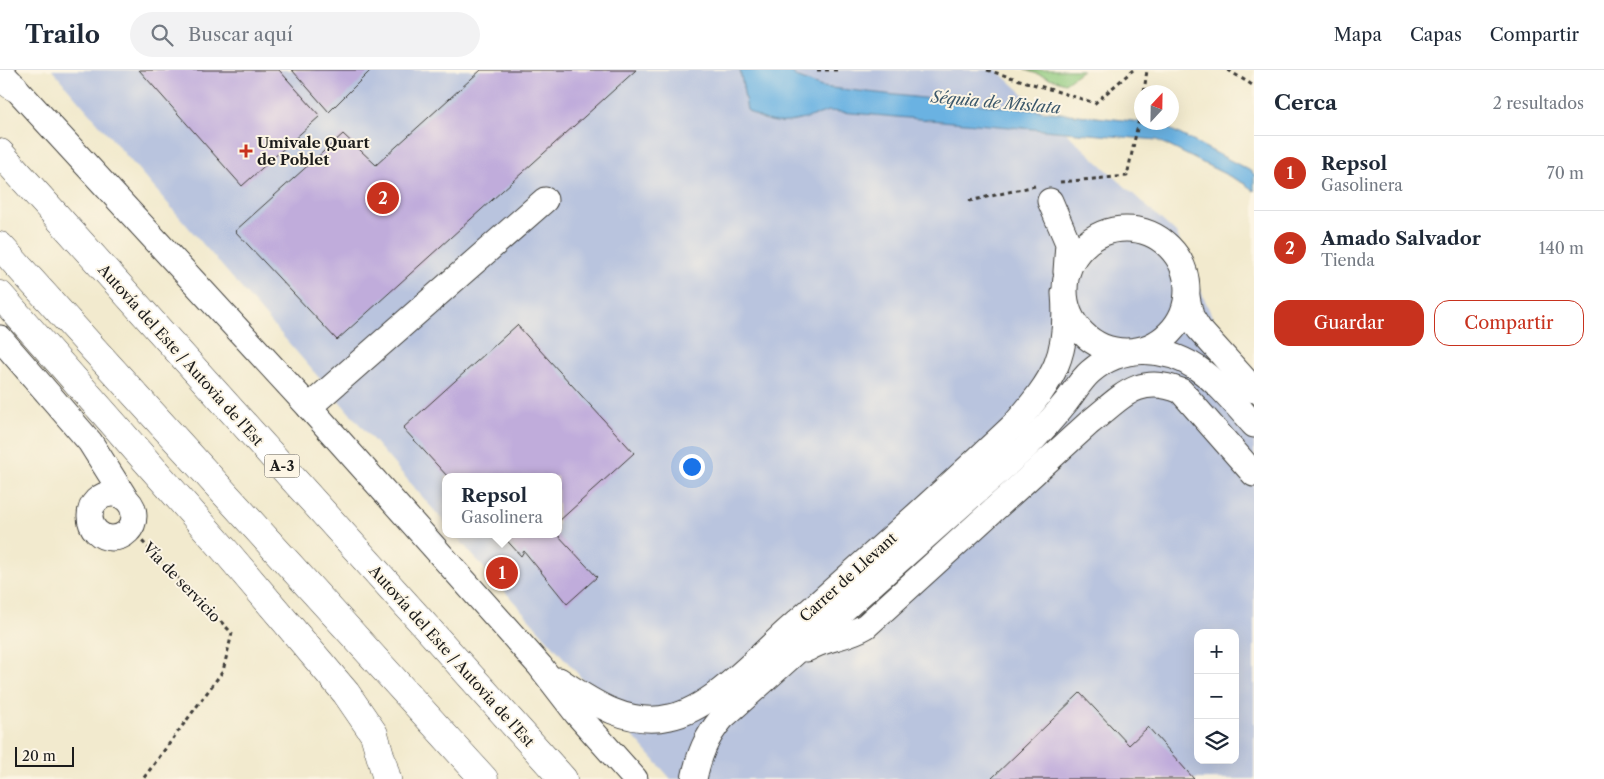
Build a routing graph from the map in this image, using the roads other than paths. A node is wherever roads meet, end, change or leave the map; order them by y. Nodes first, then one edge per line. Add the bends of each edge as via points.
1 (5, 78) edge
2 (0, 153) edge
3 (544, 200) dead end
4 (1110, 230) junction
5 (0, 246) edge
6 (1065, 283) junction
7 (0, 295) edge
8 (1187, 297) junction
9 (0, 338) edge
10 (1137, 351) junction
11 (1254, 390) edge
12 (1230, 398) junction
13 (309, 407) junction
14 (1254, 425) edge
15 (1254, 466) edge
16 (1254, 474) edge
17 (112, 496) junction
18 (788, 660) junction
19 (540, 666) junction
20 (387, 779) edge
21 (484, 779) edge
22 (563, 779) edge
23 (635, 779) edge
24 (694, 779) edge

1 - 13 street
2 - 22 highway, Autovía del Este / Autovia de l'Est / A-3
3 - 13 street
4 - 6 street via 1091,239 1076,253
4 - 6 street via 1090,227 1070,217 1050,201 1068,243
4 - 8 street via 1131,228 1150,233 1167,244 1179,259 1186,277
5 - 21 highway
6 - 10 street via 1069,313 1080,331 1096,344 1116,351
6 - 19 street, Carrer de Llevant via 1063,346 1056,365 1034,402 1014,425 830,594 700,706 668,718 645,719 618,714 594,703
7 - 20 highway via 346,693 374,734
8 - 10 street via 1182,316 1171,332 1155,344
8 - 11 street via 1190,316 1199,329
9 - 17 street via 90,442
10 - 12 street via 1158,352 1197,368
10 - 18 street, Carrer de Llevant via 1118,354 1089,372 1025,448
12 - 14 street
12 - 15 street via 1239,432
13 - 19 street
16 - 18 street, Carrer de Llevant via 1181,391 1152,383 1138,387 1089,424 887,610 850,635 816,644
17 - 17 street via 90,509 91,525 102,536 118,539 131,530 135,518 133,505
18 - 24 street, Carrer de Llevant via 708,735
19 - 23 street via 577,714

